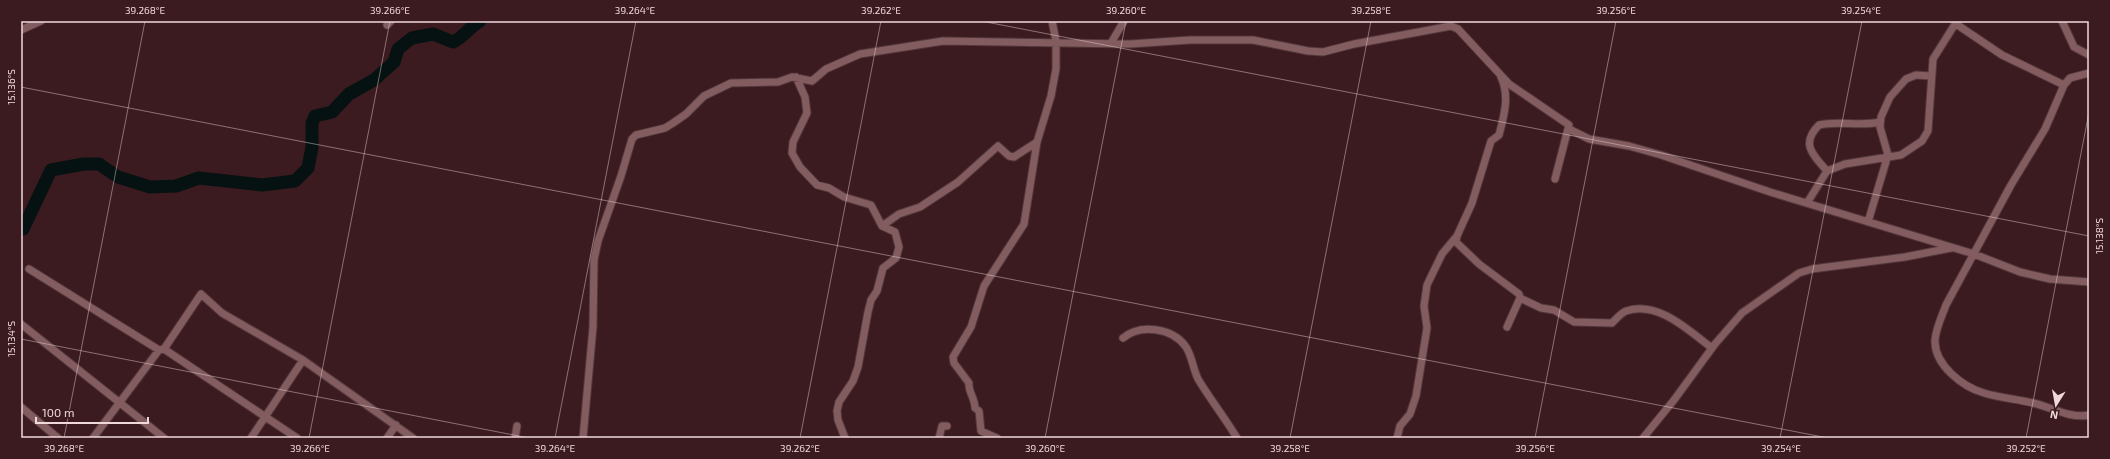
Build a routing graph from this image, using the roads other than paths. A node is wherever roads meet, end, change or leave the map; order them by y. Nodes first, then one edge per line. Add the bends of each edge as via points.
1 (42, 21) edge
2 (1052, 21) edge
3 (1124, 21) edge
4 (2062, 21) edge
5 (1957, 22) edge
6 (1452, 23) edge
7 (21, 30) edge
8 (1056, 42) junction
9 (1111, 44) junction
10 (2089, 55) edge
11 (1499, 71) junction
12 (2089, 73) edge
13 (796, 76) junction
14 (1930, 76) junction
15 (2064, 85) junction
16 (1880, 122) junction
17 (1569, 129) junction
18 (1037, 142) junction
19 (1887, 158) junction
20 (1827, 171) junction
21 (1555, 180) dead end
22 (1807, 203) junction
23 (1868, 222) junction
24 (882, 226) junction
25 (1457, 236) junction
26 (1952, 248) junction
27 (1974, 254) junction
28 (29, 269) dead end
29 (2089, 282) edge
30 (1520, 298) junction
31 (21, 324) edge
32 (1507, 327) dead end
33 (1122, 338) dead end
34 (1712, 348) junction
35 (162, 349) junction
36 (303, 360) junction
37 (120, 403) junction
38 (21, 407) edge
39 (2089, 415) edge
40 (266, 416) junction
41 (396, 425) junction
42 (517, 426) dead end
43 (947, 426) dead end
44 (58, 438) edge
45 (93, 438) edge
46 (164, 438) edge
47 (251, 438) edge
48 (297, 438) edge
49 (387, 438) edge
50 (413, 438) edge
51 (516, 438) edge
52 (583, 438) edge
53 (845, 438) edge
54 (939, 438) edge
55 (997, 438) edge
56 (1237, 438) edge
57 (1397, 438) edge
58 (1643, 438) edge

1 - 7 street
2 - 8 street
3 - 9 street
4 - 10 street via 2074,47
5 - 14 street via 1933,59
5 - 15 street via 2002,55
6 - 9 street via 1323,52 1254,40
6 - 11 street
8 - 9 street
8 - 13 street via 943,41 860,54 826,69 812,81
8 - 18 street via 1052,96
11 - 17 street via 1509,84 1567,124
11 - 25 street via 1506,94 1502,124 1499,135 1491,141 1472,203
12 - 15 street via 2070,78
13 - 24 street via 805,97 807,113 793,142 792,153 817,185 871,205
13 - 52 street via 778,82 731,83 704,96 674,123 659,130 636,135 632,139 594,260 594,327
14 - 16 street via 1916,75 1906,79 1890,98
14 - 19 street via 1926,136 1901,155
15 - 27 street via 2045,129
16 - 19 street
16 - 20 street via 1819,125 1810,136 1809,144 1812,154
17 - 21 street
17 - 22 street via 1589,139 1654,153
18 - 24 street via 1014,157 1009,156 998,146 958,182 920,207 899,214
18 - 55 street via 1024,224 984,286 971,327 953,357 954,363 969,383 968,389 974,398 975,408 979,411 981,430
19 - 20 street via 1845,164
19 - 23 street
20 - 22 street
22 - 23 street
23 - 26 street
24 - 53 street via 895,232 899,247 896,258 883,268 877,291 871,300 858,367 853,381 839,402 838,420
25 - 30 street via 1456,242 1479,264 1519,294
25 - 57 street via 1442,254 1427,286 1424,306 1427,328 1416,396 1410,414 1400,426
26 - 27 street
26 - 34 street via 1798,273 1742,313
27 - 29 street via 2020,272
27 - 39 street via 1946,305 1936,332 1936,349 1943,364 1958,379 1981,392 2042,405 2070,415
28 - 35 street
30 - 32 street
30 - 34 street via 1541,308 1554,310 1574,322 1612,323 1625,312 1641,308 1659,312
31 - 37 street
33 - 56 street via 1132,331 1151,329 1174,335 1186,347 1197,378
34 - 58 street
35 - 36 street via 201,294 222,313
35 - 37 street
35 - 40 street
36 - 40 street
36 - 41 street
37 - 45 street
37 - 46 street
38 - 44 street
40 - 47 street
40 - 48 street
41 - 49 street
41 - 50 street
42 - 51 street
43 - 54 street via 942,426

